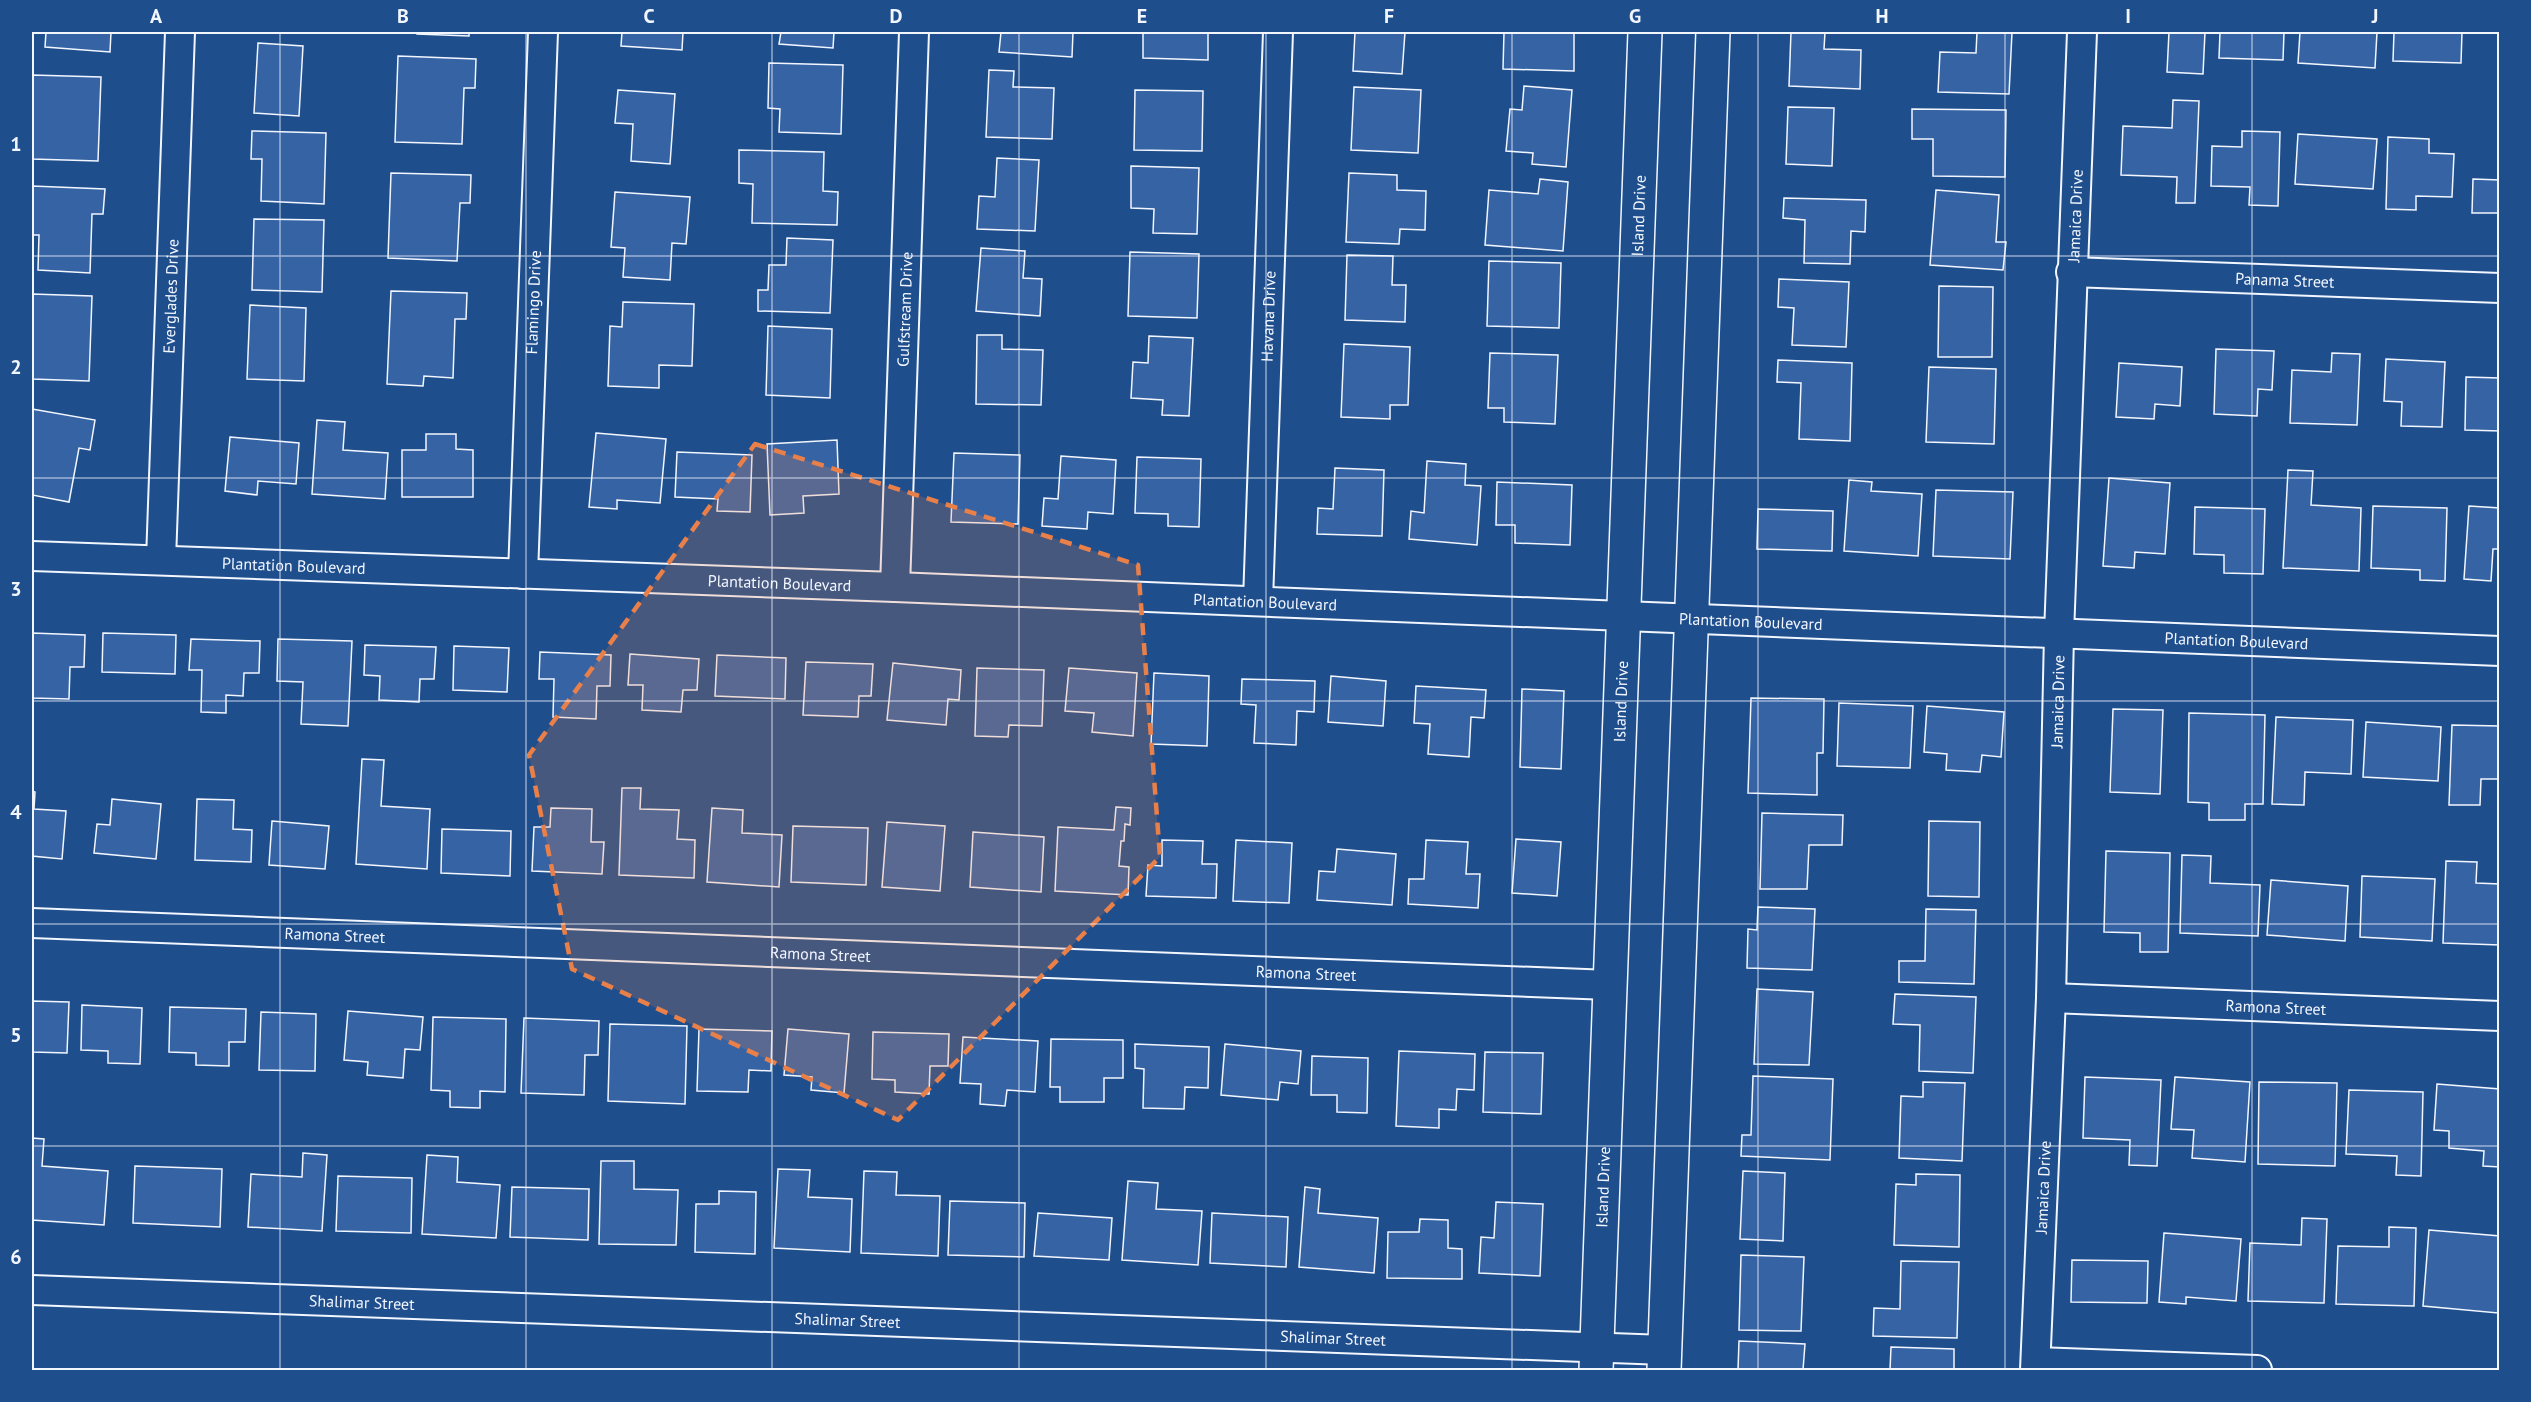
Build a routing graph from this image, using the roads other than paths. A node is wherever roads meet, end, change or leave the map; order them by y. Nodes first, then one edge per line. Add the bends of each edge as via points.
1 (180, 32) edge
2 (543, 32) edge
3 (914, 32) edge
4 (1278, 32) edge
5 (1645, 32) edge
6 (1713, 32) edge
7 (2082, 32) edge
8 (2071, 272) junction
9 (2499, 288) edge
10 (32, 556) edge
11 (161, 560) junction
12 (523, 574) junction
13 (895, 587) junction
14 (1257, 601) junction
15 (1624, 617) junction
16 (1690, 619) junction
17 (2059, 634) junction
18 (2499, 651) edge
19 (32, 923) edge
20 (1610, 985) junction
21 (2051, 998) junction
22 (2499, 1016) edge
23 (32, 1290) edge
24 (1597, 1359) edge
25 (1664, 1360) edge
26 (2036, 1366) edge
27 (2257, 1371) edge

1 - 11 street, Everglades Drive
2 - 12 street, Flamingo Drive
3 - 13 street, Gulfstream Drive
4 - 14 street, Havana Drive
5 - 15 street, Island Drive
6 - 16 street
7 - 8 street, Jamaica Drive
8 - 9 street, Panama Street
8 - 17 street, Jamaica Drive
10 - 11 street, Plantation Boulevard
11 - 12 street, Plantation Boulevard
12 - 13 street, Plantation Boulevard
13 - 14 street, Plantation Boulevard
14 - 15 street, Plantation Boulevard
15 - 16 street, Plantation Boulevard
15 - 20 street, Island Drive
16 - 17 street, Plantation Boulevard
16 - 25 street
17 - 18 street, Plantation Boulevard
17 - 21 street, Jamaica Drive
19 - 20 street, Ramona Street
20 - 24 street, Island Drive
21 - 22 street, Ramona Street
21 - 26 street, Jamaica Drive
23 - 24 street, Shalimar Street
24 - 25 street, Shalimar Street
26 - 27 street

